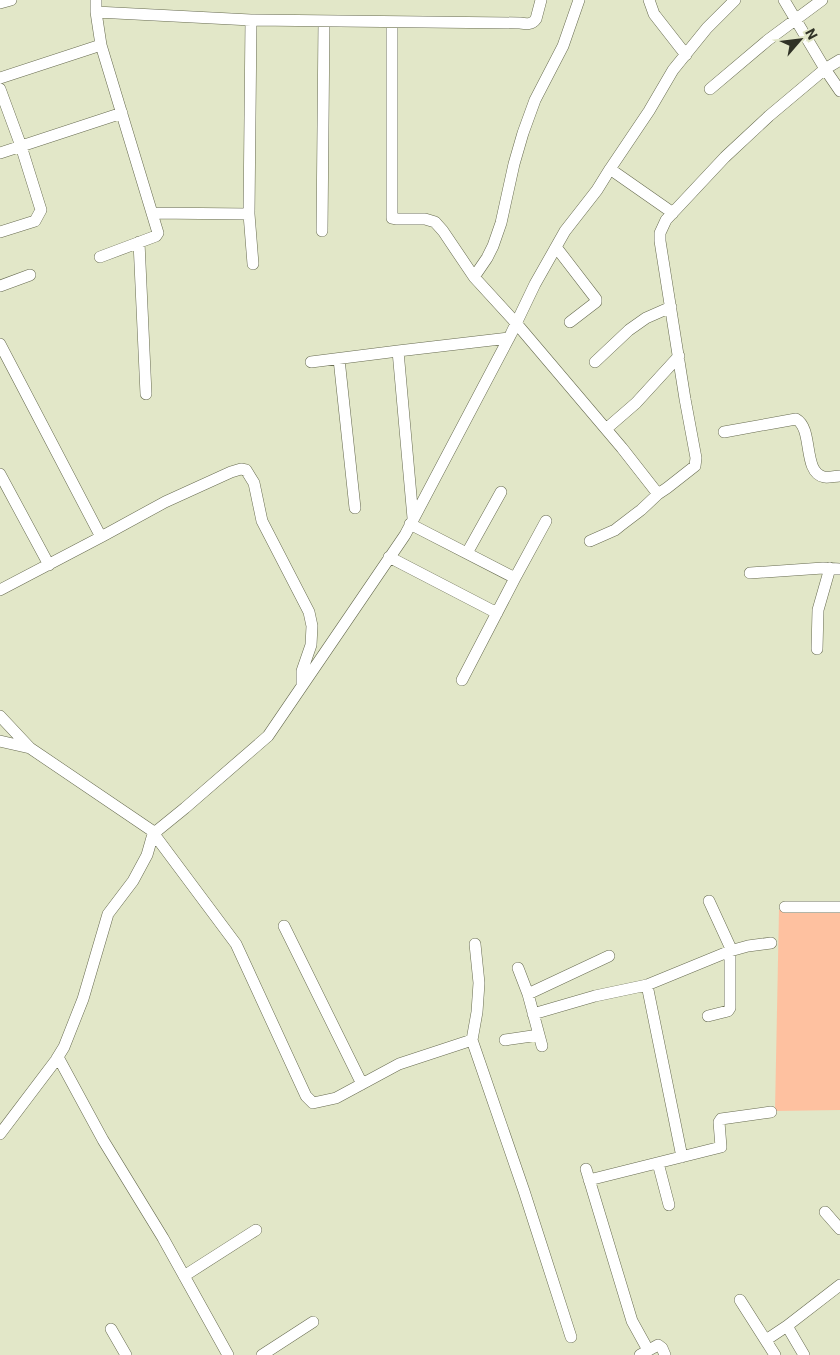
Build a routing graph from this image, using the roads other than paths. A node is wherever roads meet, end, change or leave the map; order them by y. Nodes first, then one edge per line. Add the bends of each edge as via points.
1 (11, 0) edge
2 (541, 0) edge
3 (579, 0) edge
4 (649, 0) edge
5 (735, 0) edge
6 (784, 0) edge
7 (822, 0) edge
8 (0, 3) edge
9 (96, 6) edge
10 (251, 20) junction
11 (795, 20) junction
12 (324, 21) junction
13 (392, 22) junction
14 (101, 45) junction
15 (686, 54) junction
16 (840, 60) edge
17 (825, 69) junction
18 (0, 78) edge
19 (0, 89) edge
20 (710, 90) dead end
21 (840, 91) edge
22 (122, 113) junction
23 (21, 146) junction
24 (0, 153) edge
25 (610, 170) junction
26 (152, 212) junction
27 (673, 213) junction
28 (249, 214) junction
29 (322, 231) dead end
30 (0, 232) edge
31 (139, 242) junction
32 (556, 247) junction
33 (100, 257) dead end
34 (253, 264) dead end
35 (30, 275) dead end
36 (474, 277) junction
37 (0, 286) edge
38 (671, 307) junction
39 (570, 322) dead end
40 (516, 323) junction
41 (509, 338) junction
42 (0, 344) edge
43 (398, 351) junction
44 (679, 356) junction
45 (340, 358) junction
46 (311, 362) dead end
47 (595, 362) dead end
48 (146, 394) dead end
49 (606, 429) junction
50 (724, 432) dead end
51 (0, 474) edge
52 (840, 476) edge
53 (500, 492) dead end
54 (658, 494) junction
55 (355, 508) dead end
56 (412, 521) junction
57 (546, 521) dead end
58 (101, 537) junction
59 (590, 541) dead end
60 (467, 553) junction
61 (389, 557) junction
62 (49, 565) junction
63 (835, 568) edge
64 (750, 573) dead end
65 (515, 578) junction
66 (0, 590) edge
67 (497, 613) junction
68 (817, 649) dead end
69 (462, 680) dead end
70 (302, 686) junction
71 (0, 716) edge
72 (0, 741) edge
73 (30, 748) junction
74 (153, 834) junction
75 (709, 901) dead end
76 (785, 907) dead end
77 (840, 907) edge
78 (284, 926) dead end
79 (475, 944) dead end
80 (771, 944) dead end
81 (731, 951) junction
82 (610, 956) dead end
83 (518, 968) dead end
84 (646, 985) junction
85 (528, 994) junction
86 (533, 1014) junction
87 (708, 1016) dead end
88 (472, 1040) junction
89 (505, 1040) dead end
90 (58, 1057) junction
91 (362, 1084) junction
92 (771, 1112) dead end
93 (0, 1134) edge
94 (682, 1157) junction
95 (658, 1163) junction
96 (669, 1204) dead end
97 (825, 1212) dead end
98 (840, 1229) edge
99 (256, 1230) dead end
100 (184, 1276) junction
101 (840, 1285) edge
102 (740, 1300) dead end
103 (313, 1322) dead end
104 (787, 1326) junction
105 (111, 1329) dead end
106 (571, 1337) dead end
107 (766, 1340) junction
108 (644, 1352) edge
109 (126, 1355) edge
110 (228, 1355) edge
111 (262, 1355) edge
112 (665, 1355) edge
113 (775, 1355) edge
114 (804, 1355) edge

1 - 8 street
2 - 13 street via 535,21 527,24
3 - 36 street via 563,46 522,133 493,246
4 - 15 street via 654,14
5 - 15 street
6 - 11 street
7 - 11 street
9 - 10 street
9 - 14 street
10 - 12 street
10 - 28 street
11 - 17 street
11 - 20 street
12 - 13 street
12 - 29 street
13 - 36 street via 392,218 435,222
14 - 18 street
14 - 22 street
15 - 25 street
16 - 17 street
17 - 21 street
17 - 27 street via 731,151
19 - 23 street
22 - 23 street
22 - 26 street
23 - 24 street
23 - 30 street via 41,210 35,221
25 - 27 street
25 - 32 street
26 - 28 street
26 - 31 street via 158,233
27 - 38 street via 660,233
28 - 34 street
31 - 33 street
31 - 48 street
32 - 39 street via 596,299
32 - 40 street
35 - 37 street
36 - 40 street
38 - 44 street
38 - 47 street via 629,330
40 - 41 street
40 - 49 street
41 - 43 street
41 - 56 street
42 - 58 street
43 - 45 street
43 - 56 street
44 - 49 street via 636,403
44 - 54 street via 695,466
45 - 46 street
45 - 55 street
49 - 54 street
50 - 52 street via 796,419 804,428 812,466 818,474
51 - 62 street
53 - 60 street
54 - 59 street via 615,530
56 - 60 street
56 - 61 street
57 - 65 street
58 - 62 street
58 - 70 street via 165,502 231,472 246,470 254,483 262,521 309,612 311,645 302,671
60 - 65 street
61 - 67 street
61 - 70 street
62 - 66 street
63 - 64 street
63 - 68 street via 818,610
65 - 67 street
67 - 69 street
70 - 74 street via 268,736
71 - 73 street
72 - 73 street
73 - 74 street
74 - 90 street via 147,855 133,881 108,914 84,999
74 - 91 street via 236,944 306,1096 313,1103 336,1098
75 - 81 street
76 - 77 street
78 - 91 street
79 - 88 street via 479,983
80 - 81 street
81 - 84 street
81 - 87 street via 730,1008
82 - 85 street
83 - 85 street
84 - 86 street
84 - 94 street
85 - 86 street
86 - 89 street via 540,1040
88 - 91 street via 399,1064
88 - 106 street
90 - 93 street
90 - 100 street
92 - 94 street via 721,1119 721,1147
94 - 95 street
95 - 96 street
95 - 108 street via 588,1174
97 - 98 street
99 - 100 street
100 - 110 street
101 - 104 street
102 - 107 street
103 - 111 street
104 - 107 street
104 - 114 street
105 - 109 street
107 - 113 street
108 - 112 street via 658,1345

